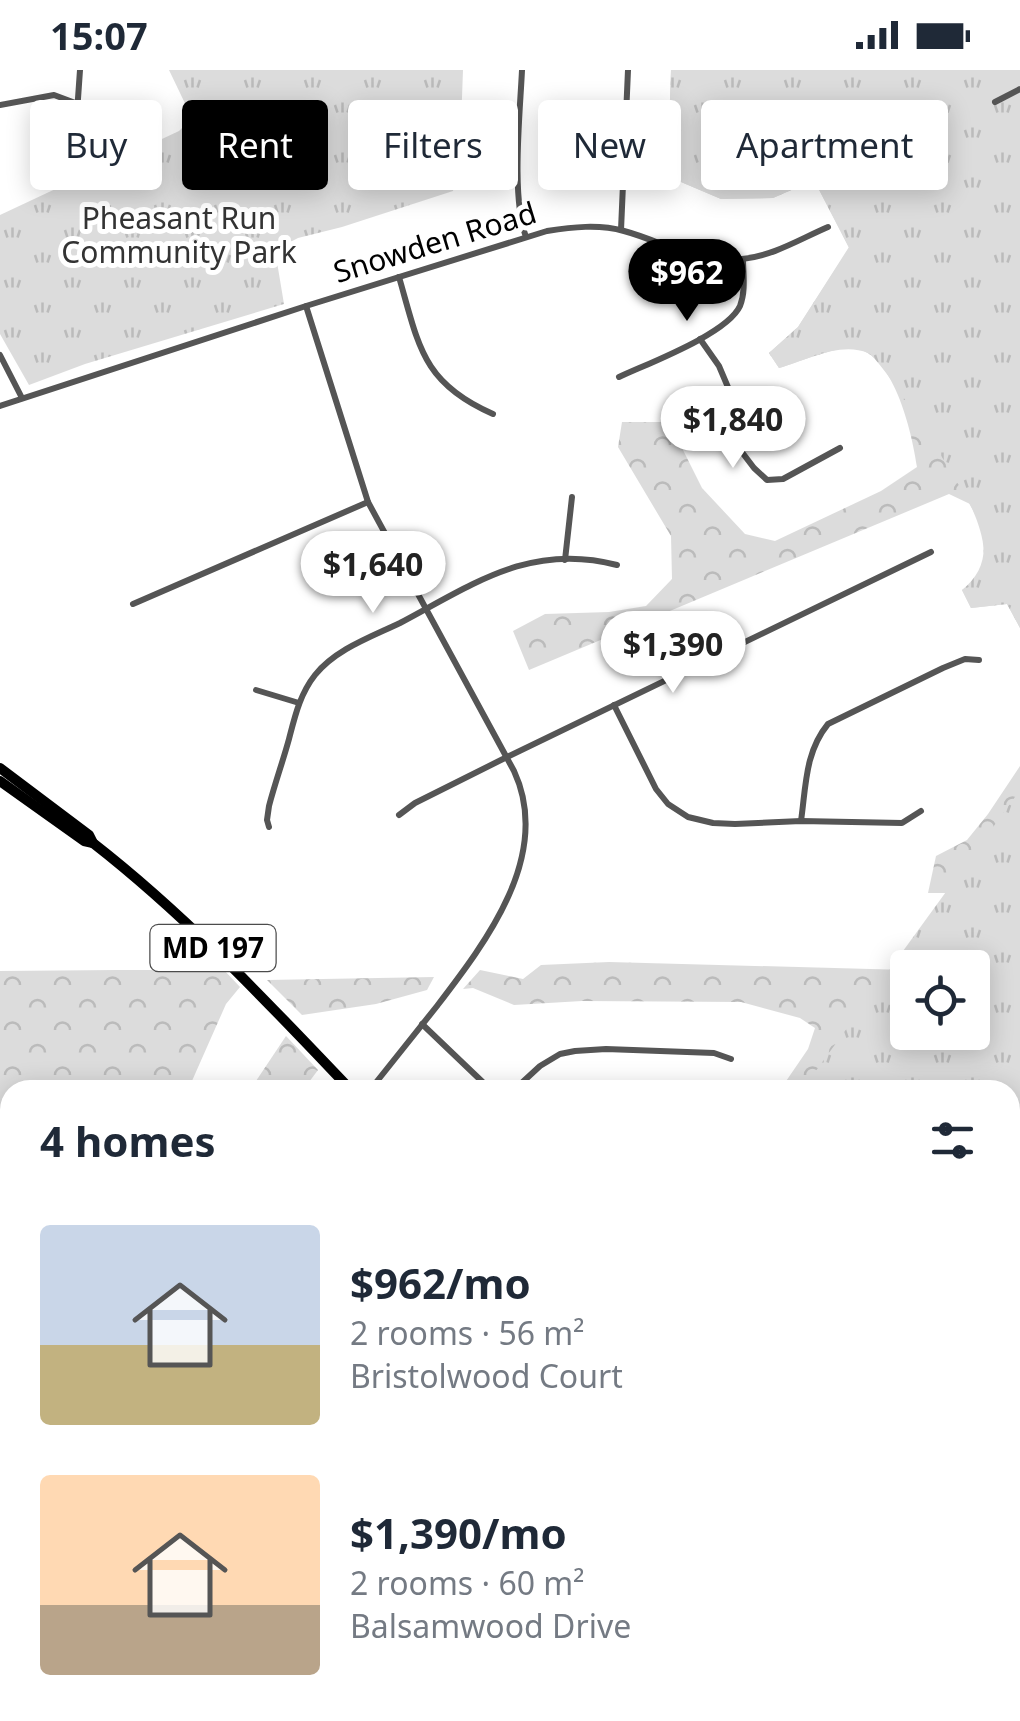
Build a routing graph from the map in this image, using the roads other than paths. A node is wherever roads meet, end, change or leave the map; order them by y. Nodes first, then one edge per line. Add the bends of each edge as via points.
1 (80, 70) edge
2 (522, 70) edge
3 (628, 70) edge
4 (1020, 90) edge
5 (68, 100) edge
6 (78, 100) edge
7 (995, 102) dead end
8 (0, 105) edge
9 (828, 226) dead end
10 (620, 230) junction
11 (526, 237) junction
12 (743, 259) junction
13 (399, 277) junction
14 (306, 306) junction
15 (700, 338) junction
16 (0, 355) edge
17 (619, 377) dead end
18 (22, 398) junction
19 (0, 406) edge
20 (494, 414) dead end
21 (840, 448) dead end
22 (572, 497) dead end
23 (368, 502) junction
24 (931, 552) dead end
25 (565, 560) junction
26 (617, 565) dead end
27 (133, 604) dead end
28 (426, 609) junction
29 (979, 660) dead end
30 (256, 690) dead end
31 (299, 703) junction
32 (614, 705) junction
33 (507, 757) junction
34 (0, 768) edge
35 (0, 782) edge
36 (922, 811) dead end
37 (399, 815) dead end
38 (801, 821) junction
39 (269, 827) dead end
40 (93, 843) junction
41 (422, 1024) junction
42 (731, 1059) dead end
43 (342, 1080) edge
44 (378, 1080) edge
45 (481, 1080) edge
46 (525, 1080) edge

1 - 6 street
2 - 11 street via 518,164
3 - 10 street
4 - 7 street
5 - 8 street via 54,94
9 - 12 street, Snowden Road
10 - 11 street, Snowden Road via 576,227
10 - 12 street, Snowden Road via 691,256
11 - 13 street, Snowden Road
12 - 15 street via 744,291 736,312
13 - 14 street, Snowden Road
13 - 20 street via 438,378 469,404
14 - 18 street, Snowden Road
14 - 23 street
15 - 17 street
15 - 21 street via 730,392 738,447 767,480 782,479
16 - 18 street
18 - 19 street, Snowden Road
22 - 25 street
23 - 27 street
23 - 28 street
24 - 32 street
25 - 26 street
25 - 28 street via 499,571
28 - 31 street via 342,652 316,675
28 - 33 street
29 - 38 street via 965,659 828,724 812,752
30 - 31 street
31 - 39 street
32 - 33 street
32 - 38 street via 656,789 678,812 713,823
33 - 37 street
33 - 41 street via 524,798 518,872 492,926
34 - 40 main road, MD 197
35 - 40 main road, MD 197
36 - 38 street via 902,823
40 - 43 main road, MD 197 via 200,934
41 - 44 street
41 - 45 street
42 - 46 street via 714,1053 574,1051

